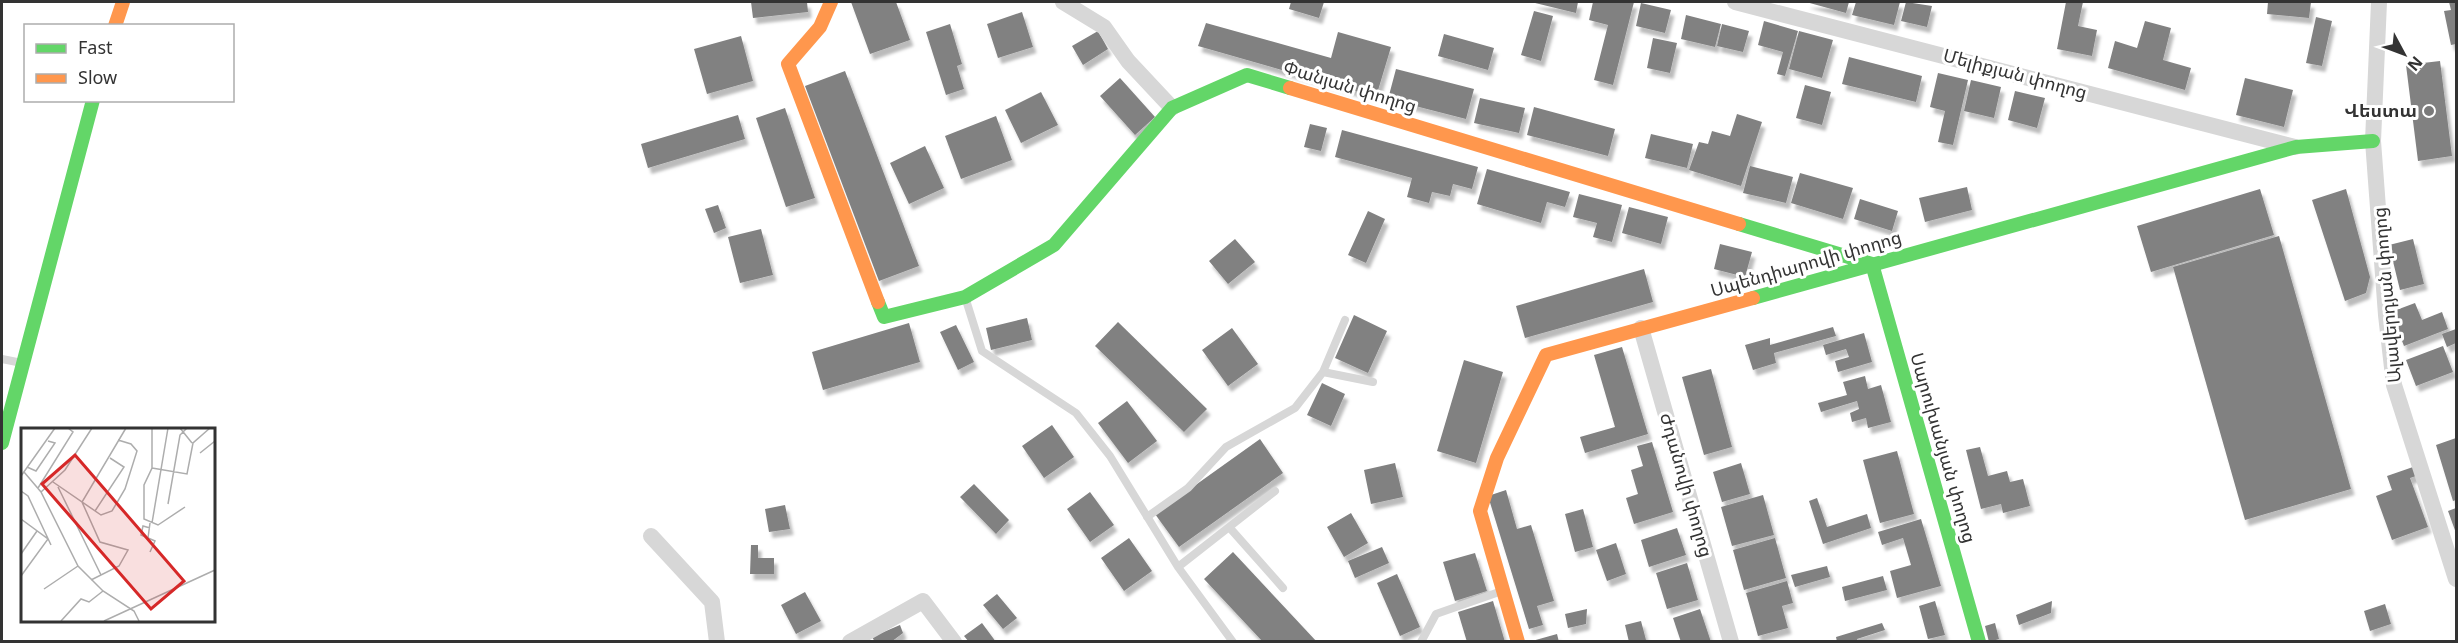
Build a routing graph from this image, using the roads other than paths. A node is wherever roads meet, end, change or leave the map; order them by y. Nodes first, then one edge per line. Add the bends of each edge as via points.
1 (123, 2) edge
2 (831, 2) edge
3 (1063, 2) edge
4 (1735, 2) edge
5 (2379, 2) edge
6 (117, 24) edge
7 (92, 102) edge
8 (1172, 108) junction
9 (2373, 141) junction
10 (2296, 147) junction
11 (1872, 264) junction
12 (965, 297) junction
13 (1345, 320) dead end
14 (1641, 328) junction
15 (2, 359) edge
16 (23, 363) junction
17 (1323, 372) junction
18 (1373, 382) dead end
19 (2, 443) edge
20 (1275, 491) dead end
21 (1147, 517) junction
22 (1229, 527) junction
23 (651, 536) dead end
24 (1178, 567) junction
25 (2457, 579) edge
26 (1283, 588) dead end
27 (1503, 591) junction
28 (717, 642) edge
29 (850, 642) edge
30 (954, 642) edge
31 (1233, 642) edge
32 (1421, 642) edge
33 (1518, 642) edge
34 (1731, 642) edge
35 (1979, 642) edge

1 - 6 street
2 - 12 street, Փանյան փողոց via 820,27 788,64 884,317
3 - 8 street via 1104,27 1128,61
4 - 10 street, Մելիքյան փողոց
5 - 9 street, Ալավերդյան փողոց
7 - 16 street
8 - 11 street, Փանյան փողոց via 1247,75
8 - 12 street, Փանյան փողոց via 1054,245
9 - 10 street, Սպենդիարովի փողոց
9 - 25 street, Ալավերդյան փողոց via 2394,385
10 - 11 street, Սպենդիարովի փողոց
11 - 14 street, Սպենդիարովի փողոց
11 - 35 street, Սարուխանյան փողոց
12 - 21 lane via 982,351 1076,413 1110,456
13 - 17 lane
14 - 27 street, Սպենդիարովի փողոց via 1546,355 1497,459 1480,511
14 - 34 street, Ժդանովի փողոց
15 - 16 lane
16 - 19 street
17 - 18 lane
17 - 21 lane via 1295,408 1226,447 1188,488
20 - 22 lane
21 - 24 lane
22 - 24 lane
22 - 26 lane
23 - 28 street via 712,602
24 - 31 lane
27 - 32 lane via 1436,614
27 - 33 street, Սպենդիարովի փողոց
29 - 30 street via 923,601

